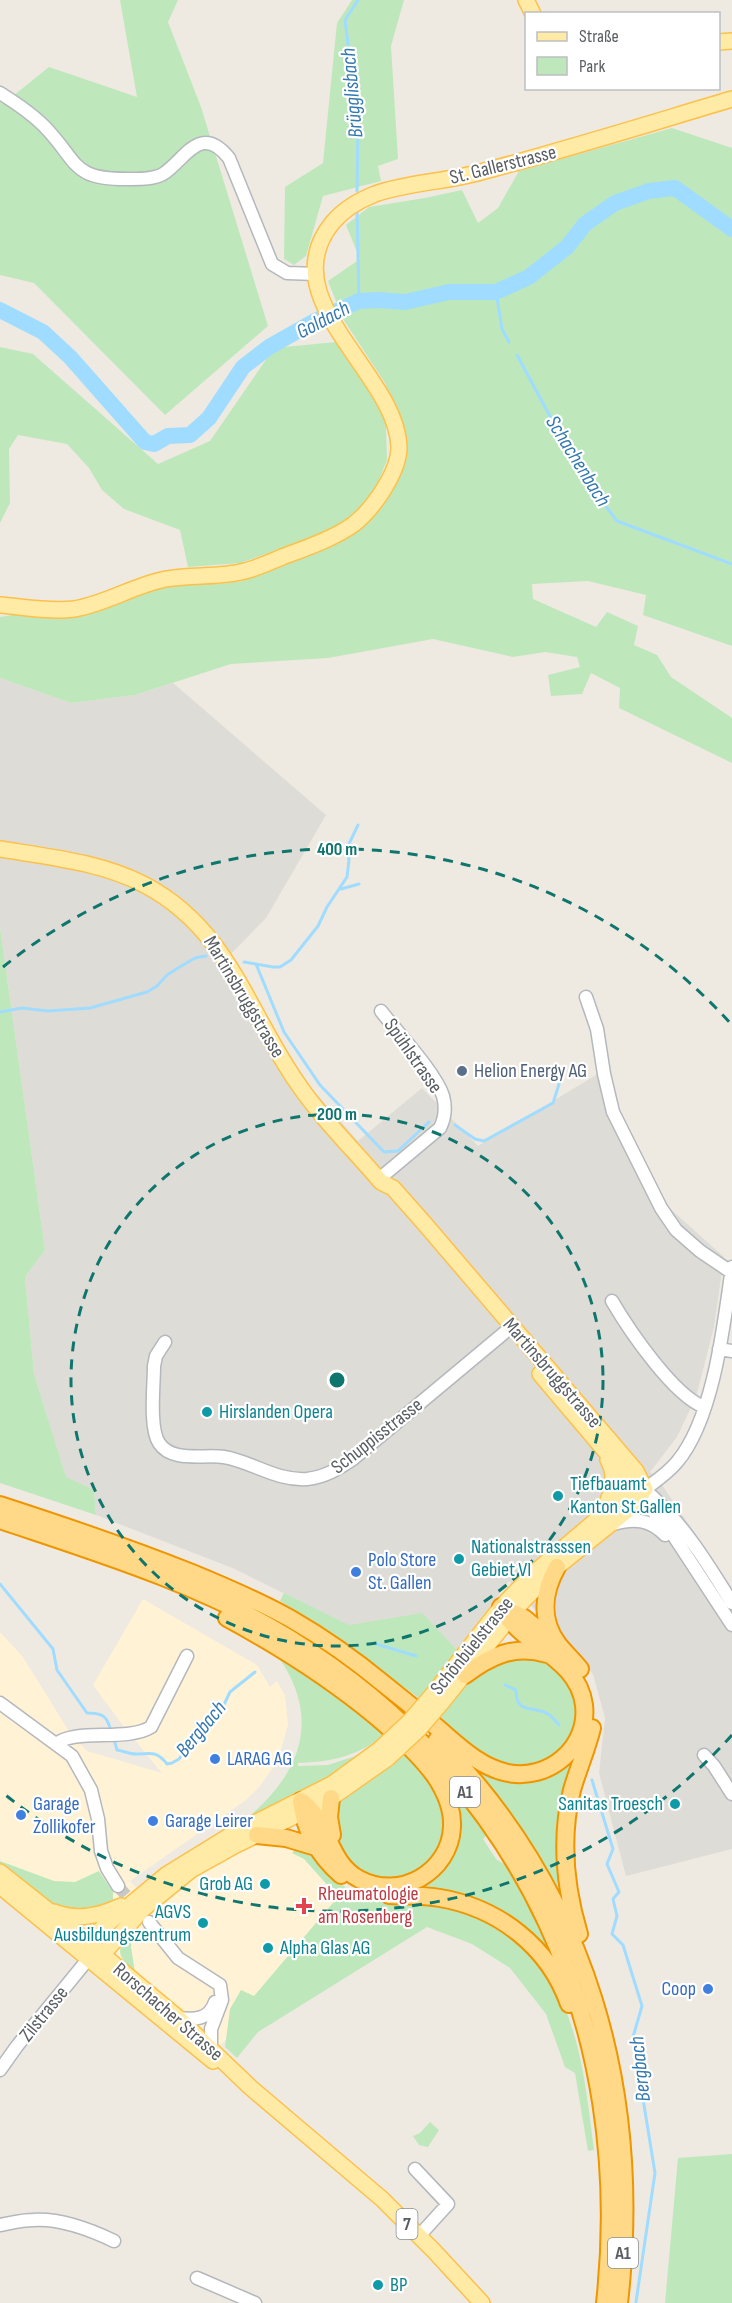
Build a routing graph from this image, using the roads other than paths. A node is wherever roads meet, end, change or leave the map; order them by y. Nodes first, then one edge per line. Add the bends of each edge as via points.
1 (0, 93) edge
2 (732, 99) edge
3 (317, 279) junction
4 (0, 605) edge
5 (0, 849) edge
6 (586, 997) dead end
7 (381, 1011) dead end
8 (380, 1180) junction
9 (732, 1266) edge
10 (731, 1272) edge
11 (612, 1301) dead end
12 (507, 1329) junction
13 (165, 1342) dead end
14 (719, 1349) junction
15 (732, 1351) edge
16 (704, 1407) junction
17 (597, 1442) junction
18 (645, 1489) junction
19 (0, 1504) edge
20 (0, 1520) edge
21 (603, 1521) junction
22 (691, 1562) junction
23 (131, 1566) junction
24 (557, 1567) junction
25 (732, 1603) edge
26 (507, 1612) junction
27 (732, 1625) edge
28 (557, 1652) junction
29 (187, 1656) dead end
30 (465, 1675) junction
31 (381, 1681) junction
32 (439, 1697) junction
33 (0, 1702) edge
34 (56, 1744) junction
35 (384, 1753) junction
36 (704, 1755) dead end
37 (732, 1794) edge
38 (331, 1798) junction
39 (305, 1808) junction
40 (257, 1835) junction
41 (316, 1847) junction
42 (341, 1864) junction
43 (0, 1872) edge
44 (0, 1886) edge
45 (118, 1886) tunnel mouth
46 (134, 1900) junction
47 (48, 1909) junction
48 (149, 1922) dead end
49 (94, 1953) junction
50 (211, 1978) junction
51 (178, 2018) junction
52 (211, 2049) junction
53 (0, 2070) edge
54 (250, 2087) junction
55 (617, 2164) junction
56 (415, 2169) dead end
57 (0, 2225) edge
58 (419, 2236) junction
59 (114, 2241) dead end
60 (197, 2278) dead end
61 (255, 2303) edge
62 (482, 2303) edge
63 (605, 2303) edge
64 (619, 2303) edge

1 - 3 street via 45,127 76,168 91,176 150,178 165,172 192,147 212,144 228,158 272,264 287,273
2 - 3 main road, St. Gallerstrasse via 504,166 372,196 333,222 319,249
3 - 4 main road via 329,316 377,387 399,446 398,460 388,482 365,513 352,525 247,571 167,579 73,609
5 - 8 main road, Martinsbruggstrasse via 73,861 114,873 144,885 174,904 204,930 296,1082
6 - 10 street via 597,1029 613,1112 661,1208 676,1230
7 - 8 street, Spühlstrasse via 437,1083 445,1109 440,1128
8 - 12 main road, Martinsbruggstrasse via 393,1188 424,1223
9 - 10 street
10 - 14 street
11 - 16 street via 637,1340 674,1384
12 - 13 street, Schuppisstrasse via 352,1459 327,1475 300,1479 272,1474 230,1458 175,1455 163,1448 155,1434 154,1366
12 - 17 main road, Martinsbruggstrasse
12 - 18 main road, Martinsbruggstrasse via 636,1471
14 - 15 street
14 - 16 street
16 - 18 street via 681,1456
17 - 18 main road, Martinsbruggstrasse via 628,1478
17 - 21 main road, Martinsbruggstrasse via 613,1475
18 - 21 main road, Schönbüelstrasse via 626,1495
18 - 22 street, Martinsbruggstrasse via 652,1510
18 - 25 street, Martinsbruggstrasse via 663,1506
19 - 31 highway, A1 via 160,1560 241,1594 291,1619
20 - 23 highway, A1
21 - 22 street, Martinsbruggstrasse via 634,1520 657,1526
21 - 24 main road, Schönbüelstrasse
21 - 26 main road, Schönbüelstrasse via 535,1572
22 - 27 street, Martinsbruggstrasse
23 - 42 highway, A1 via 286,1650 327,1678 388,1727 435,1776 448,1800 453,1826 444,1856 434,1868 418,1880 382,1887 360,1880
23 - 55 highway, A1 via 238,1611 327,1662 398,1719 465,1792 528,1884 566,1965 596,2066
24 - 26 main road, Schönbüelstrasse
24 - 28 highway, A1 via 545,1610
26 - 28 highway, A1 via 532,1623
26 - 30 main road, Schönbüelstrasse
26 - 32 main road, Schönbüelstrasse
28 - 30 highway via 509,1651
28 - 31 highway, A1 via 578,1685 584,1706 583,1723 578,1740 563,1758 532,1773 508,1772 479,1761
28 - 55 highway, A1 via 585,1677 593,1700 592,1729 568,1813 566,1870 573,1910 622,2076 629,2135
29 - 34 street via 151,1727 108,1736 68,1738
30 - 32 main road, Schönbüelstrasse
31 - 55 highway, A1 via 493,1802 524,1846 564,1919 593,1996 614,2077
32 - 35 main road, Schönbüelstrasse, bridge via 419,1728
33 - 34 street
34 - 45 street via 72,1756 91,1790 101,1851
35 - 38 main road, Schönbüelstrasse
35 - 39 main road, Schönbüelstrasse via 347,1775
36 - 37 street
38 - 39 main road, Schönbüelstrasse
38 - 42 highway via 331,1834
39 - 40 main road, Schönbüelstrasse
39 - 41 highway, A1 via 306,1829
39 - 42 highway, A1 via 318,1816
39 - 46 main road, Schönbüelstrasse via 231,1835
40 - 41 highway
40 - 49 main road, Schönbüelstrasse via 174,1882
41 - 55 highway, A1 via 340,1874 365,1890 467,1905 498,1918 533,1945 566,1993
43 - 47 main road, Rorschacher Strasse / 7
44 - 49 main road, Rorschacher Strasse / 7
46 - 47 main road via 94,1916 62,1915
46 - 49 main road, Schönbüelstrasse via 100,1930
47 - 49 main road, Rorschacher Strasse / 7
48 - 50 street via 178,1958
49 - 51 main road, Rorschacher Strasse / 7
49 - 53 street, Zilstrasse
49 - 54 main road, Rorschacher Strasse / 7 via 201,2053
50 - 51 street via 216,2000 209,2013 196,2019
50 - 52 street via 220,1984 222,2000 211,2029
51 - 52 main road, Rorschacher Strasse / 7
52 - 54 main road, Rorschacher Strasse / 7
54 - 58 main road, Rorschacher Strasse / 7
55 - 63 highway, A1
55 - 64 highway, A1 via 625,2213
56 - 58 street via 448,2204
57 - 59 street via 33,2220 59,2222
58 - 62 main road, Rorschacher Strasse / 7
60 - 61 street

